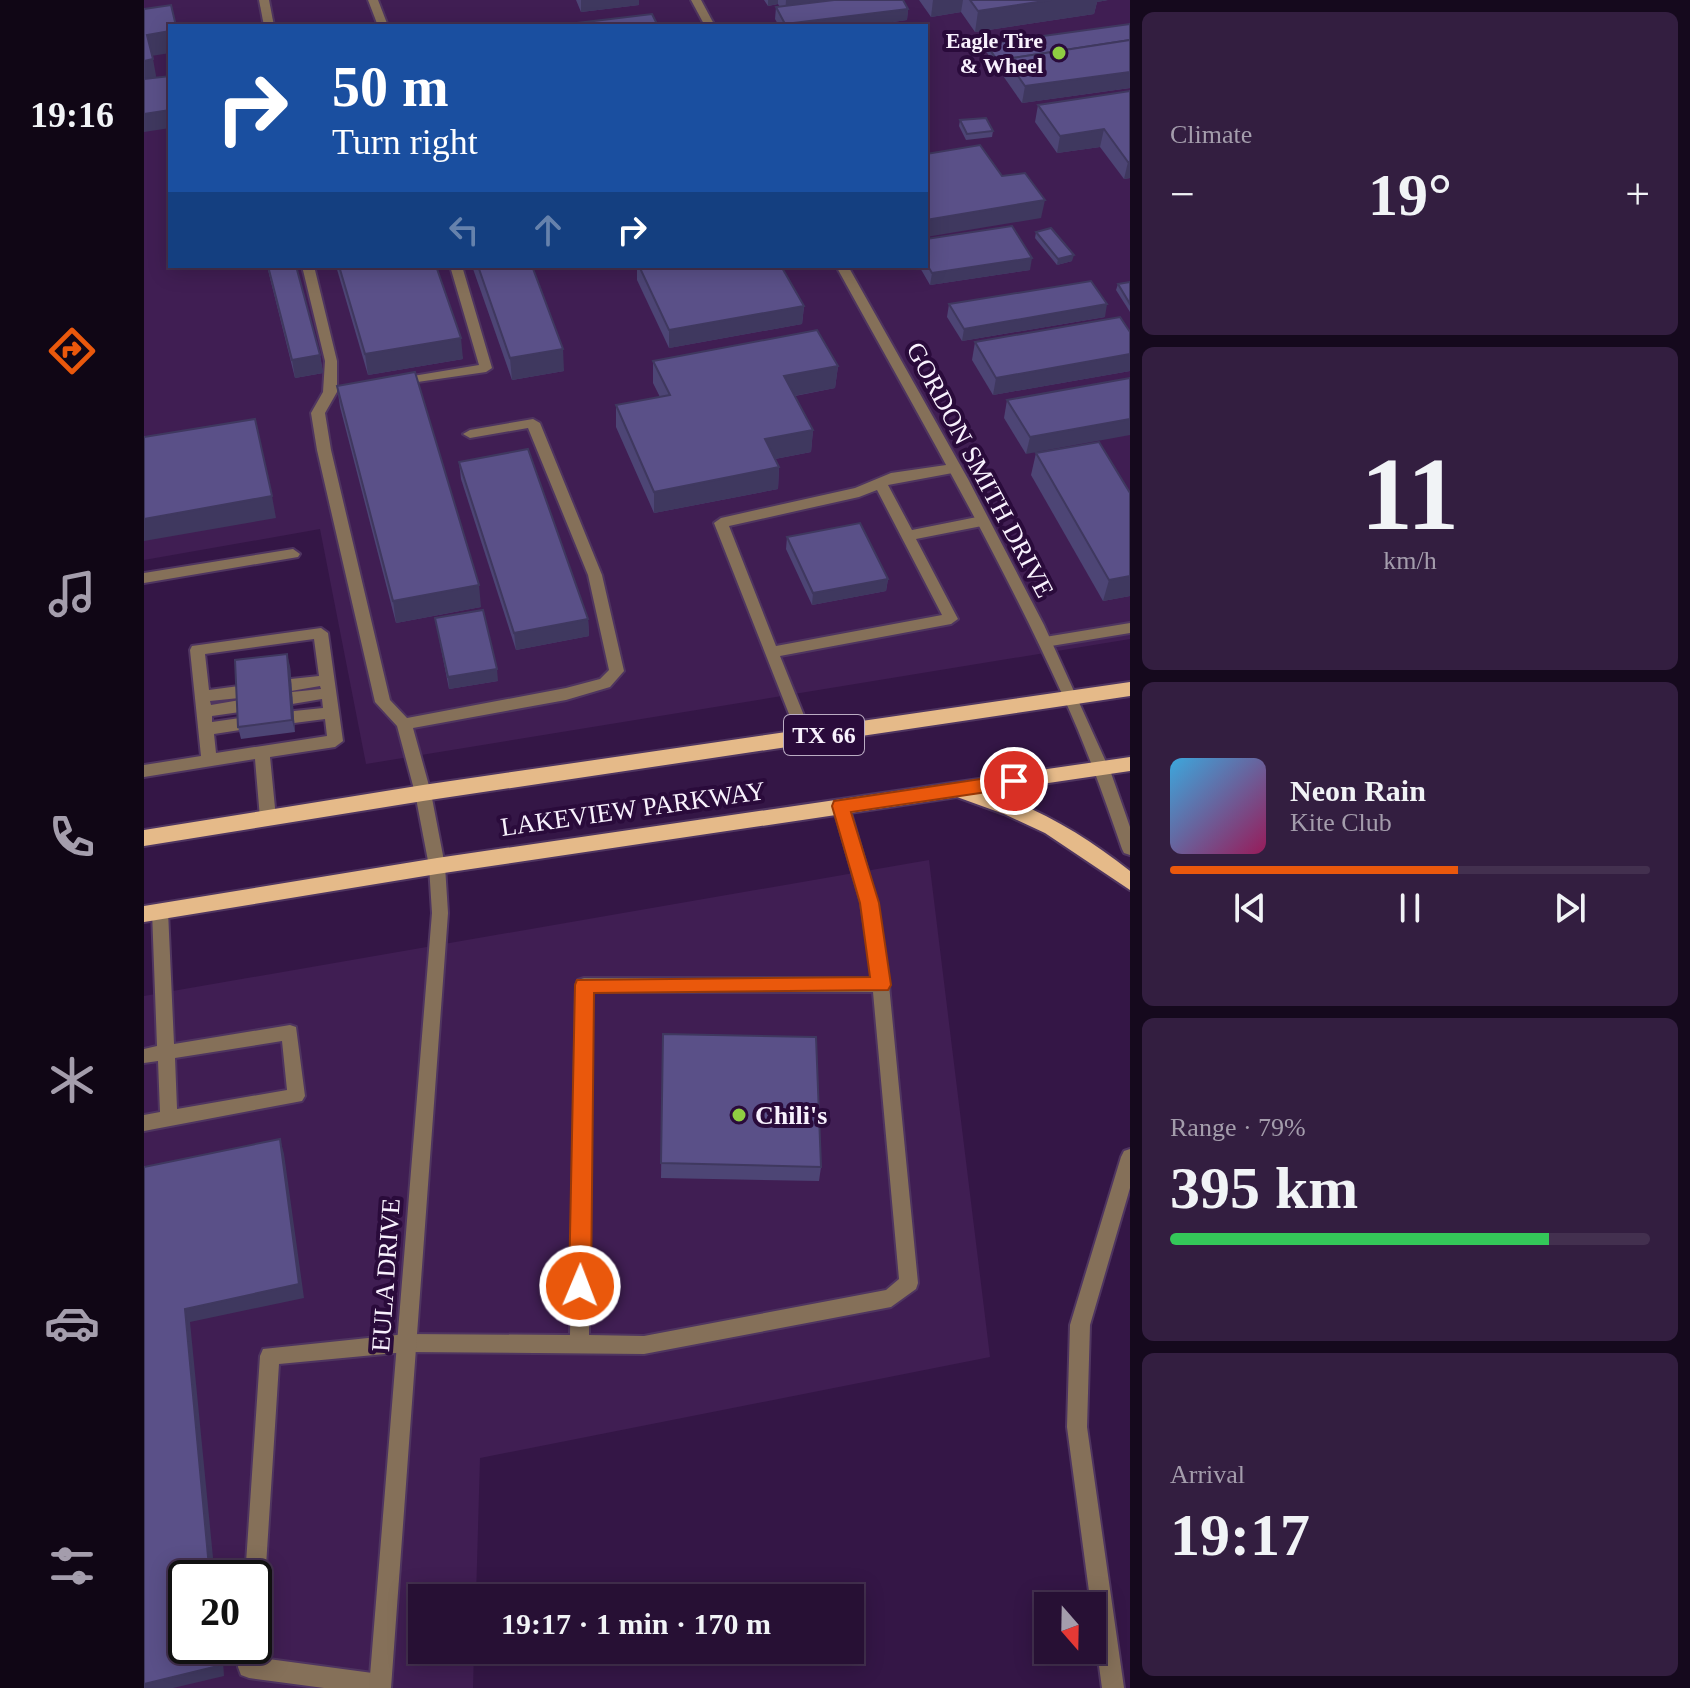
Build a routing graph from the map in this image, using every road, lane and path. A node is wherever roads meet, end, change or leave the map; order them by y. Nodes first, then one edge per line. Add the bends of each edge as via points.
1 (264, 0) edge
2 (373, 0) edge
3 (696, 0) edge
4 (269, 24) edge
5 (382, 24) edge
6 (709, 24) edge
7 (308, 268) edge
8 (457, 268) edge
9 (843, 268) edge
10 (376, 386) edge
11 (470, 434) dead end
12 (953, 469) junction
13 (880, 483) junction
14 (982, 521) junction
15 (907, 536) junction
16 (293, 554) dead end
17 (144, 578) edge
18 (1130, 628) edge
19 (1045, 642) junction
20 (772, 652) junction
21 (328, 687) junction
22 (1130, 689) edge
23 (292, 691) edge
24 (239, 699) edge
25 (1072, 699) junction
26 (203, 704) junction
27 (332, 713) junction
28 (294, 717) edge
29 (240, 724) edge
30 (404, 724) junction
31 (206, 729) junction
32 (805, 738) junction
33 (262, 752) junction
34 (209, 760) junction
35 (1130, 764) edge
36 (1101, 768) junction
37 (144, 771) edge
38 (956, 789) junction
39 (423, 793) junction
40 (841, 806) junction
41 (268, 818) junction
42 (144, 838) edge
43 (1130, 849) edge
44 (437, 866) junction
45 (1130, 882) edge
46 (152, 912) edge
47 (881, 985) junction
48 (166, 1052) junction
49 (144, 1056) edge
50 (169, 1118) junction
51 (144, 1123) edge
52 (1130, 1157) edge
53 (406, 1343) junction
54 (579, 1346) junction
55 (256, 1560) edge
56 (249, 1664) edge
57 (380, 1686) edge
58 (1113, 1688) edge

1 - 4 street
2 - 5 street
3 - 6 street
7 - 30 street via 338,391 318,413 324,450 383,702
8 - 10 street via 486,368
9 - 12 street, GORDON SMITH DRIVE
11 - 30 street via 533,423 595,575 617,671 605,683 566,694
12 - 13 street
12 - 14 street, GORDON SMITH DRIVE
13 - 15 street
13 - 20 street via 721,523
14 - 15 street
14 - 19 street, GORDON SMITH DRIVE
15 - 20 street via 951,619
16 - 17 street
18 - 19 street
19 - 25 street, GORDON SMITH DRIVE
20 - 32 street
21 - 23 street
21 - 26 street via 321,633 290,637 197,650
21 - 27 street
22 - 25 main road, LAKEVIEW PARKWAY / TX 66
24 - 26 street
25 - 32 main road, LAKEVIEW PARKWAY / TX 66
25 - 36 street, GORDON SMITH DRIVE
26 - 31 street
27 - 28 street
27 - 33 street via 335,741
29 - 31 street
30 - 39 street, EULA DRIVE
31 - 34 street
32 - 39 main road, LAKEVIEW PARKWAY / TX 66
33 - 34 street
33 - 41 street
34 - 37 street
35 - 36 main road, LAKEVIEW PARKWAY
36 - 38 main road, LAKEVIEW PARKWAY
36 - 43 street, GORDON SMITH DRIVE
38 - 40 main road, LAKEVIEW PARKWAY
38 - 45 main road via 1044,821
39 - 41 main road, LAKEVIEW PARKWAY / TX 66
39 - 44 street, EULA DRIVE
40 - 44 main road, LAKEVIEW PARKWAY
40 - 47 street via 869,903
41 - 42 main road, LAKEVIEW PARKWAY / TX 66
44 - 46 main road, LAKEVIEW PARKWAY
44 - 53 street, EULA DRIVE via 440,913
46 - 48 street
47 - 54 street via 909,1283 891,1298 860,1304 644,1345
47 - 54 street via 584,985
48 - 49 street
48 - 50 street
48 - 50 street via 290,1032 296,1096
50 - 51 street
52 - 58 street via 1080,1325 1077,1427
53 - 54 street
53 - 55 street via 270,1356
53 - 57 street, EULA DRIVE
56 - 57 street

